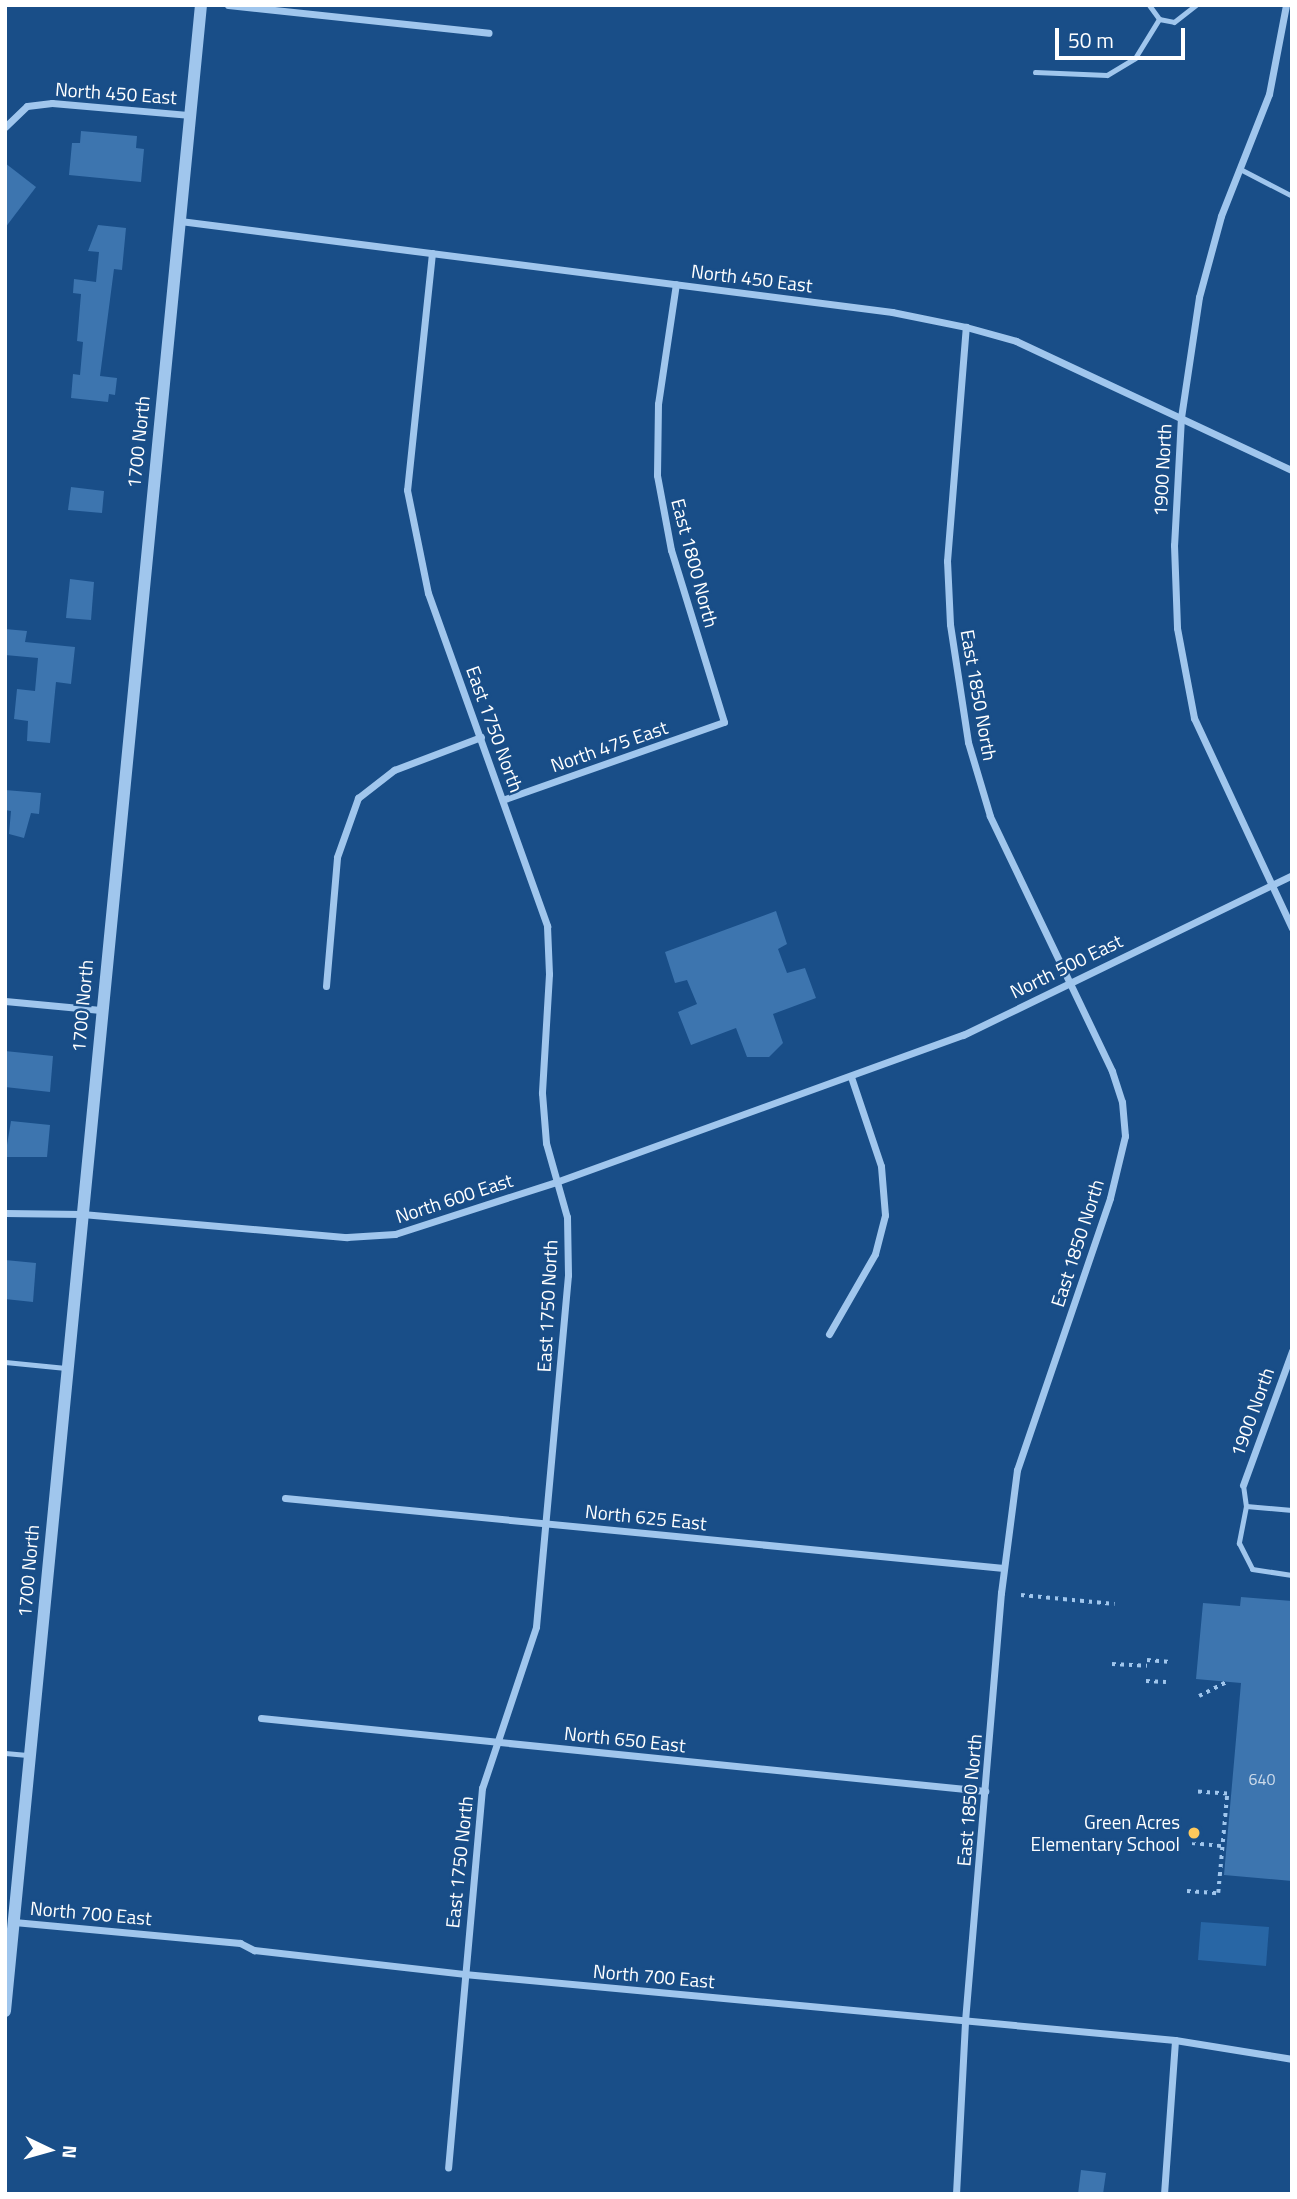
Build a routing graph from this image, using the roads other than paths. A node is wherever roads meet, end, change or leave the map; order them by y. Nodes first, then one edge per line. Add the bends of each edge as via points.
1 (201, 5) edge
2 (228, 5) edge
3 (1149, 5) edge
4 (1196, 5) edge
5 (1286, 5) edge
6 (1159, 19) junction
7 (489, 33) dead end
8 (1035, 72) dead end
9 (190, 115) junction
10 (5, 127) edge
11 (1240, 169) junction
12 (1292, 196) edge
13 (180, 221) junction
14 (432, 253) junction
15 (676, 284) junction
16 (966, 327) junction
17 (1181, 416) junction
18 (1292, 470) edge
19 (724, 722) joint
20 (481, 737) junction
21 (505, 799) junction
22 (1292, 875) edge
23 (1270, 886) junction
24 (1292, 928) edge
25 (1070, 981) junction
26 (326, 986) dead end
27 (5, 1001) edge
28 (101, 1010) junction
29 (851, 1077) junction
30 (556, 1182) junction
31 (5, 1213) edge
32 (82, 1214) junction
33 (829, 1334) dead end
34 (1292, 1351) edge
35 (5, 1362) edge
36 (66, 1368) junction
37 (1287, 1374) edge
38 (1243, 1485) joint
39 (285, 1498) dead end
40 (1246, 1506) junction
41 (1292, 1510) edge
42 (545, 1523) junction
43 (1004, 1568) junction
44 (1292, 1575) edge
45 (261, 1718) dead end
46 (496, 1742) junction
47 (5, 1753) edge
48 (30, 1755) junction
49 (985, 1791) junction
50 (14, 1922) junction
51 (464, 1974) junction
52 (5, 2011) edge
53 (965, 2021) junction
54 (1175, 2040) junction
55 (1292, 2059) edge
56 (449, 2167) dead end
57 (956, 2194) edge
58 (1164, 2194) edge

1 - 9 street, 1700 North
2 - 7 street
3 - 6 lane
4 - 6 lane via 1174,22
5 - 11 street, 1900 North via 1269,94
6 - 8 lane via 1135,58 1107,75
9 - 10 street, North 450 East via 52,103 27,106
9 - 13 street, 1700 North
11 - 12 lane
11 - 17 street, 1900 North via 1221,216 1199,297
13 - 14 street, North 450 East
13 - 28 street, 1700 North
14 - 15 street, North 450 East
14 - 20 street, East 1750 North via 407,490 428,593
15 - 16 street, North 450 East via 892,312
15 - 19 street, East 1800 North via 658,404 657,475 671,550
16 - 17 street, North 450 East via 1016,341
16 - 25 street, East 1850 North via 947,561 957,685 990,816
17 - 18 street, North 450 East
17 - 23 street, 1900 North via 1174,545 1177,628 1194,718
19 - 21 street, North 475 East
20 - 21 street, East 1750 North
20 - 26 street via 394,770 358,798 337,857
21 - 30 street, East 1750 North via 547,926 542,1093 546,1143
22 - 23 street, North 500 East
23 - 24 street, 1900 North
23 - 25 street, North 500 East
25 - 29 street, North 500 East via 963,1035
25 - 43 street, East 1850 North via 1112,1071 1122,1102 1125,1136 1110,1198 1017,1470
27 - 28 street
28 - 32 street, 1700 North
29 - 30 street, North 600 East
29 - 33 street via 881,1166 885,1215 875,1254
30 - 32 street, North 600 East via 395,1234 347,1237
30 - 42 street, East 1750 North via 567,1217 568,1275
31 - 32 street, North 600 East
32 - 36 street, 1700 North
34 - 37 street, 1900 North
35 - 36 lane
36 - 48 street, 1700 North
37 - 38 street, 1900 North
38 - 40 lane
39 - 42 street, North 625 East
40 - 41 lane
40 - 44 lane via 1239,1543 1252,1569
42 - 43 street, North 625 East
42 - 46 street, East 1750 North via 536,1627 522,1679
43 - 49 street, East 1850 North
45 - 46 street, North 650 East
46 - 49 street, North 650 East
46 - 51 street, East 1750 North via 482,1787
47 - 48 lane
48 - 50 street, 1700 North
49 - 53 street, East 1850 North
50 - 51 street, North 700 East via 240,1943 254,1950
50 - 52 street, 1700 North
51 - 53 street, North 700 East
51 - 56 street, East 1750 North
53 - 54 street, North 700 East
53 - 57 street, East 1850 North
54 - 55 street, North 700 East
54 - 58 street

